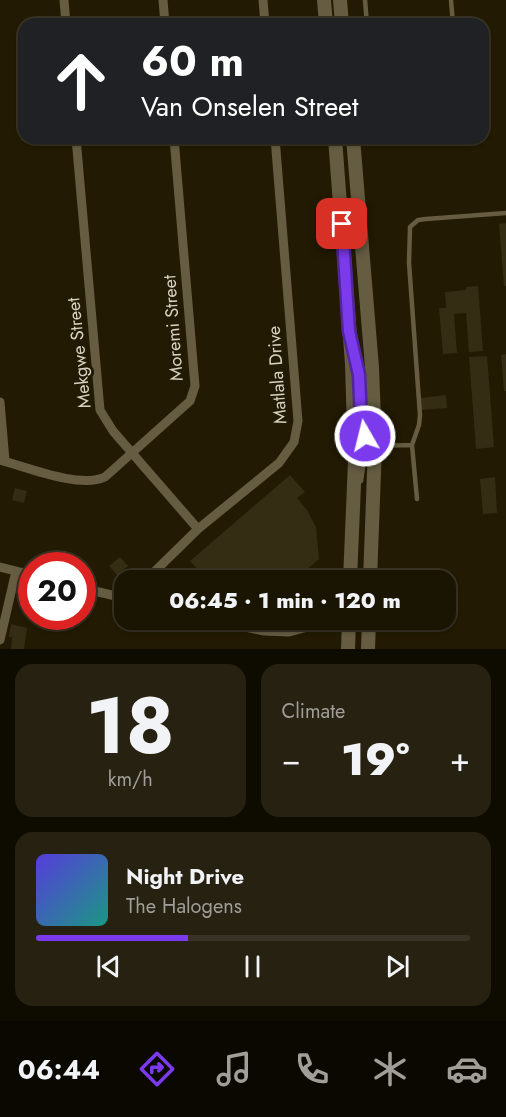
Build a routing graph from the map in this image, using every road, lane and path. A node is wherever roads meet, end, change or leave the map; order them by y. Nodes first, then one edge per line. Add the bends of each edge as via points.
1 (64, 0) edge
2 (163, 0) edge
3 (262, 0) edge
4 (324, 0) edge
5 (340, 0) edge
6 (365, 0) edge
7 (451, 0) edge
8 (66, 18) edge
9 (164, 18) edge
10 (264, 18) edge
11 (326, 18) edge
12 (342, 18) edge
13 (366, 18) edge
14 (452, 18) edge
15 (76, 144) edge
16 (175, 144) edge
17 (275, 144) edge
18 (335, 144) edge
19 (354, 144) edge
20 (506, 213) edge
21 (349, 331) junction
22 (0, 402) edge
23 (412, 445) junction
24 (375, 446) junction
25 (131, 453) junction
26 (2, 461) edge
27 (417, 499) dead end
28 (198, 530) junction
29 (351, 553) junction
30 (0, 567) edge
31 (157, 570) edge
32 (350, 570) edge
33 (370, 570) edge
34 (16, 571) joint
35 (96, 591) edge
36 (114, 596) edge
37 (267, 630) edge
38 (294, 630) edge
39 (349, 630) edge
40 (369, 630) edge
41 (0, 640) edge
42 (348, 649) edge
43 (368, 649) edge

1 - 8 street
2 - 9 street
3 - 10 street
4 - 11 main road
5 - 12 main road
6 - 13 lane
7 - 14 lane
15 - 25 street, Mekgwe Street via 97,399 104,419
16 - 25 street, Moremi Street via 195,386 183,409
17 - 28 street, Matlala Drive via 297,434 279,463
18 - 21 main road
19 - 24 main road via 371,344
20 - 23 lane via 418,220 410,227 420,415
21 - 24 lane via 359,375 362,431
21 - 29 main road via 355,461
22 - 26 street
23 - 24 lane
23 - 27 lane
24 - 29 lane via 362,466
24 - 33 main road
25 - 26 street, Moremi Street via 105,477 88,482
25 - 28 street, Mekgwe Street
28 - 31 street, Matlala Drive
29 - 32 main road
30 - 34 street
34 - 41 street
35 - 36 street
37 - 38 street
39 - 42 main road
40 - 43 main road

